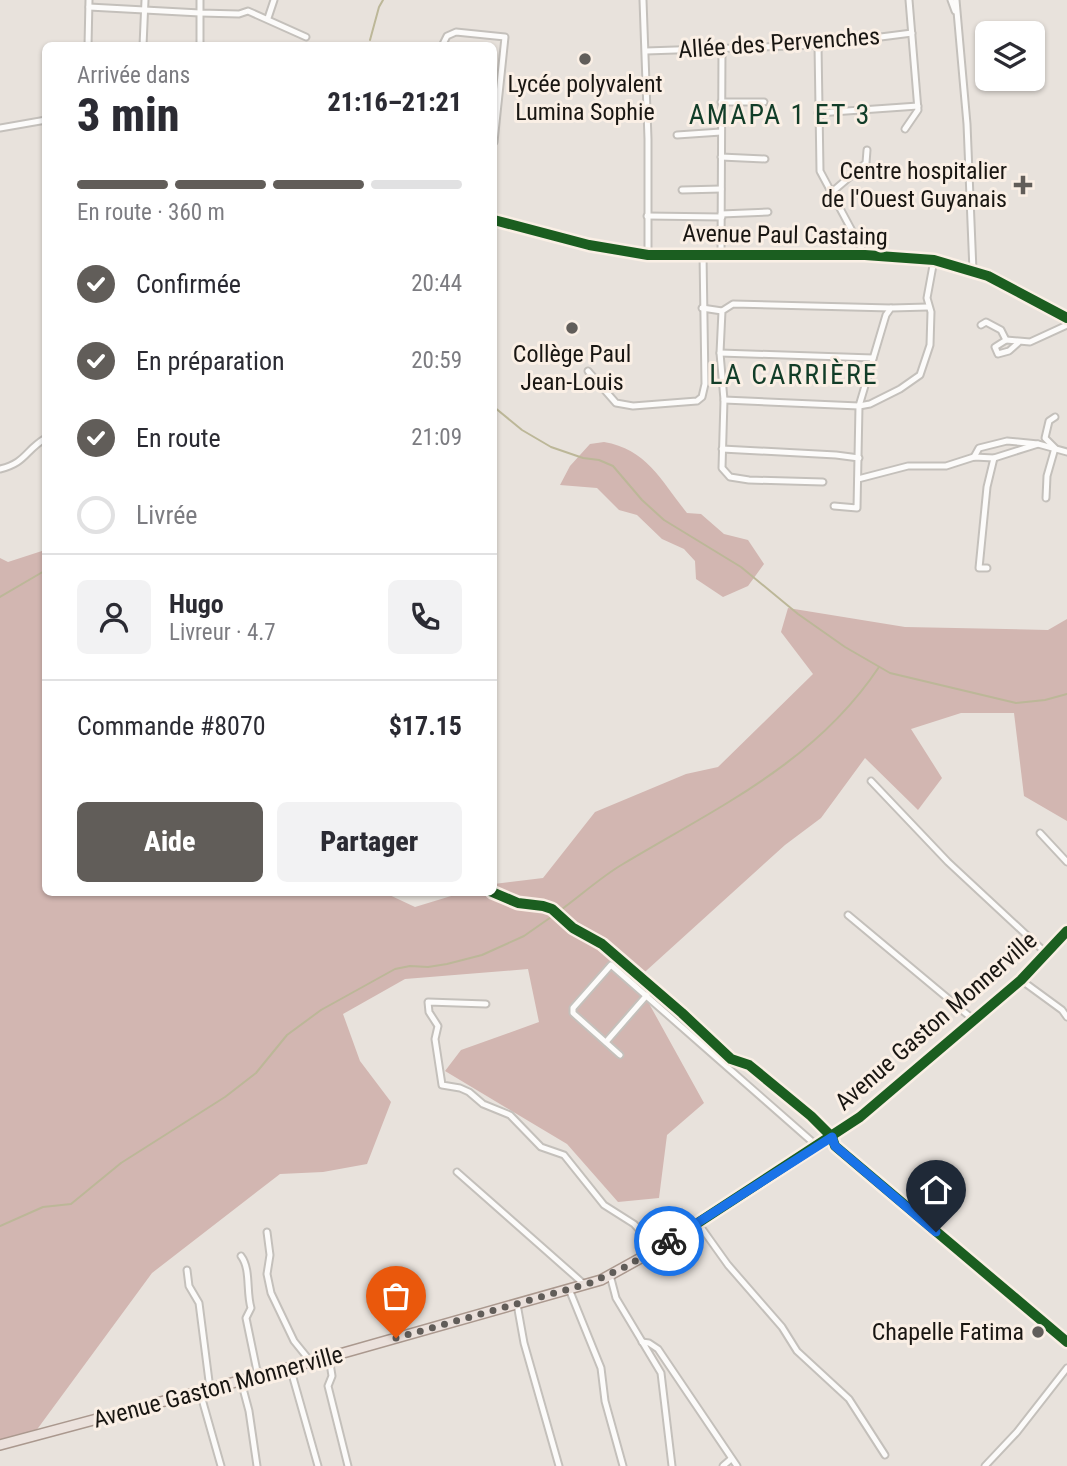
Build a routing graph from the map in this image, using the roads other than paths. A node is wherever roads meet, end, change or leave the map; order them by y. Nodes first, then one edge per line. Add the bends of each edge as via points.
1 (89, 0) edge
2 (145, 0) edge
3 (200, 0) edge
4 (274, 0) edge
5 (643, 0) edge
6 (909, 0) edge
7 (951, 0) edge
8 (956, 0) edge
9 (89, 8) junction
10 (144, 11) junction
11 (200, 13) junction
12 (957, 17) junction
13 (268, 18) junction
14 (912, 33) junction
15 (306, 37) dead end
16 (88, 42) edge
17 (143, 42) edge
18 (200, 42) edge
19 (444, 42) edge
20 (818, 44) junction
21 (722, 48) junction
22 (646, 51) junction
23 (721, 102) junction
24 (764, 102) dead end
25 (918, 106) junction
26 (497, 113) edge
27 (818, 113) junction
28 (42, 121) edge
29 (0, 128) edge
30 (905, 129) dead end
31 (721, 132) junction
32 (677, 135) dead end
33 (867, 150) dead end
34 (721, 157) junction
35 (765, 159) dead end
36 (721, 189) junction
37 (682, 190) dead end
38 (832, 192) junction
39 (768, 212) dead end
40 (722, 215) junction
41 (647, 216) junction
42 (497, 221) edge
43 (704, 254) junction
44 (721, 254) junction
45 (648, 255) junction
46 (865, 255) junction
47 (934, 260) junction
48 (973, 271) junction
49 (928, 307) junction
50 (702, 308) junction
51 (891, 308) junction
52 (722, 311) junction
53 (1067, 318) edge
54 (981, 325) dead end
55 (1067, 325) edge
56 (1006, 340) junction
57 (1018, 343) junction
58 (720, 352) junction
59 (873, 359) junction
60 (588, 371) dead end
61 (724, 400) junction
62 (859, 406) junction
63 (1055, 417) dead end
64 (42, 441) edge
65 (1038, 444) junction
66 (1055, 448) junction
67 (722, 449) junction
68 (1067, 452) edge
69 (974, 457) junction
70 (859, 458) junction
71 (994, 458) junction
72 (0, 469) edge
73 (858, 479) junction
74 (823, 482) dead end
75 (1046, 498) dead end
76 (834, 506) dead end
77 (987, 568) dead end
78 (871, 781) dead end
79 (1040, 832) dead end
80 (1067, 862) edge
81 (497, 894) edge
82 (848, 915) dead end
83 (1067, 931) edge
84 (1047, 954) junction
85 (1021, 980) junction
86 (647, 995) junction
87 (486, 1004) dead end
88 (1067, 1017) edge
89 (975, 1021) junction
90 (606, 1042) junction
91 (620, 1055) dead end
92 (832, 1137) junction
93 (817, 1146) junction
94 (457, 1172) dead end
95 (698, 1223) junction
96 (267, 1232) dead end
97 (657, 1249) junction
98 (241, 1256) dead end
99 (187, 1270) dead end
100 (610, 1275) junction
101 (585, 1284) junction
102 (569, 1289) junction
103 (517, 1304) junction
104 (642, 1342) junction
105 (1067, 1342) edge
106 (329, 1357) junction
107 (311, 1362) junction
108 (290, 1367) junction
109 (1067, 1368) edge
110 (258, 1376) junction
111 (241, 1381) junction
112 (210, 1389) junction
113 (200, 1392) junction
114 (0, 1445) edge
115 (885, 1455) dead end
116 (731, 1459) junction
117 (221, 1466) edge
118 (257, 1466) edge
119 (318, 1466) edge
120 (348, 1466) edge
121 (559, 1466) edge
122 (623, 1466) edge
123 (672, 1466) edge
124 (723, 1466) edge
125 (737, 1466) edge
126 (985, 1466) edge

1 - 9 street
2 - 10 street
3 - 11 street
4 - 13 street
5 - 22 street
6 - 14 street
7 - 12 street
8 - 12 street
9 - 10 street
9 - 16 street
10 - 11 street
10 - 17 street
11 - 13 street via 248,11
11 - 18 street
12 - 48 street
13 - 15 street
14 - 20 street, Allée des Pervenches
14 - 25 street
19 - 26 street via 456,32 505,37
20 - 21 street, Allée des Pervenches
20 - 27 street
21 - 22 street, Allée des Pervenches
21 - 23 street
22 - 41 street
23 - 24 street
23 - 31 street
25 - 27 street
25 - 30 street
27 - 38 street via 820,171
28 - 29 street
31 - 32 street
31 - 34 street
33 - 38 street via 866,163
34 - 35 street
34 - 36 street
36 - 37 street
36 - 40 street
38 - 46 street
39 - 40 street
40 - 41 street
40 - 44 street
41 - 45 street
42 - 45 street, Avenue Paul Castaing
43 - 44 street, Avenue Paul Castaing
43 - 45 street, Avenue Paul Castaing
43 - 50 street
44 - 46 street, Avenue Paul Castaing
46 - 47 street, Avenue Paul Castaing
47 - 48 street, Avenue Paul Castaing
47 - 49 street
48 - 53 street, Avenue Paul Castaing
49 - 51 street
49 - 62 street via 930,345 920,375
50 - 52 street
50 - 60 street via 705,384 697,401 633,407 616,403
51 - 52 street via 733,304
51 - 59 street
52 - 58 street
54 - 56 street via 986,322 1001,330
55 - 57 street
56 - 57 street
56 - 57 street via 995,347 998,354
58 - 59 street
58 - 61 street
59 - 62 street
61 - 62 street
61 - 67 street
62 - 70 street
63 - 66 street via 1049,421 1045,438
64 - 72 street via 20,463
65 - 66 street
65 - 69 street via 1007,441 979,448
65 - 71 street
66 - 68 street
66 - 75 street
67 - 70 street
67 - 74 street via 722,468 730,477
69 - 71 street
69 - 73 street via 948,466 908,466
70 - 73 street
71 - 77 street via 979,568
73 - 76 street via 857,508
78 - 84 street via 940,854
79 - 80 street
81 - 92 street via 552,909 573,928 602,944 730,1059 749,1065
82 - 89 street
83 - 84 main road, Avenue Gaston Monnerville
84 - 85 main road, Avenue Gaston Monnerville
85 - 88 street
85 - 89 main road, Avenue Gaston Monnerville
86 - 90 street
86 - 90 street via 611,965 573,1008
86 - 93 street
87 - 97 street via 428,1002 438,1026 435,1039 442,1085 460,1088 510,1115 541,1147 564,1155 604,1205 634,1224
89 - 92 main road, Avenue Gaston Monnerville
90 - 91 street
92 - 93 main road, Avenue Gaston Monnerville
92 - 105 street via 835,1146
93 - 95 main road, Avenue Gaston Monnerville
94 - 101 street
95 - 97 main road, Avenue Gaston Monnerville
95 - 115 street via 797,1352 849,1399
96 - 107 street via 271,1293
97 - 100 main road, Avenue Gaston Monnerville
98 - 110 street via 247,1269 251,1308 246,1318
99 - 112 street via 189,1286 199,1303
100 - 101 main road, Avenue Gaston Monnerville
100 - 104 street via 617,1298
101 - 102 main road, Avenue Gaston Monnerville
102 - 103 main road, Avenue Gaston Monnerville
102 - 122 street via 601,1368
103 - 106 main road, Avenue Gaston Monnerville
103 - 121 street
104 - 116 street via 658,1349
104 - 123 street via 661,1373
106 - 107 main road, Avenue Gaston Monnerville
106 - 120 street via 332,1376 328,1385
107 - 108 main road, Avenue Gaston Monnerville
108 - 110 main road, Avenue Gaston Monnerville
108 - 119 street
109 - 126 street
110 - 111 main road, Avenue Gaston Monnerville
111 - 112 main road, Avenue Gaston Monnerville
111 - 118 street
112 - 113 main road, Avenue Gaston Monnerville
113 - 114 main road, Avenue Gaston Monnerville
113 - 117 street
116 - 124 street
116 - 125 street

